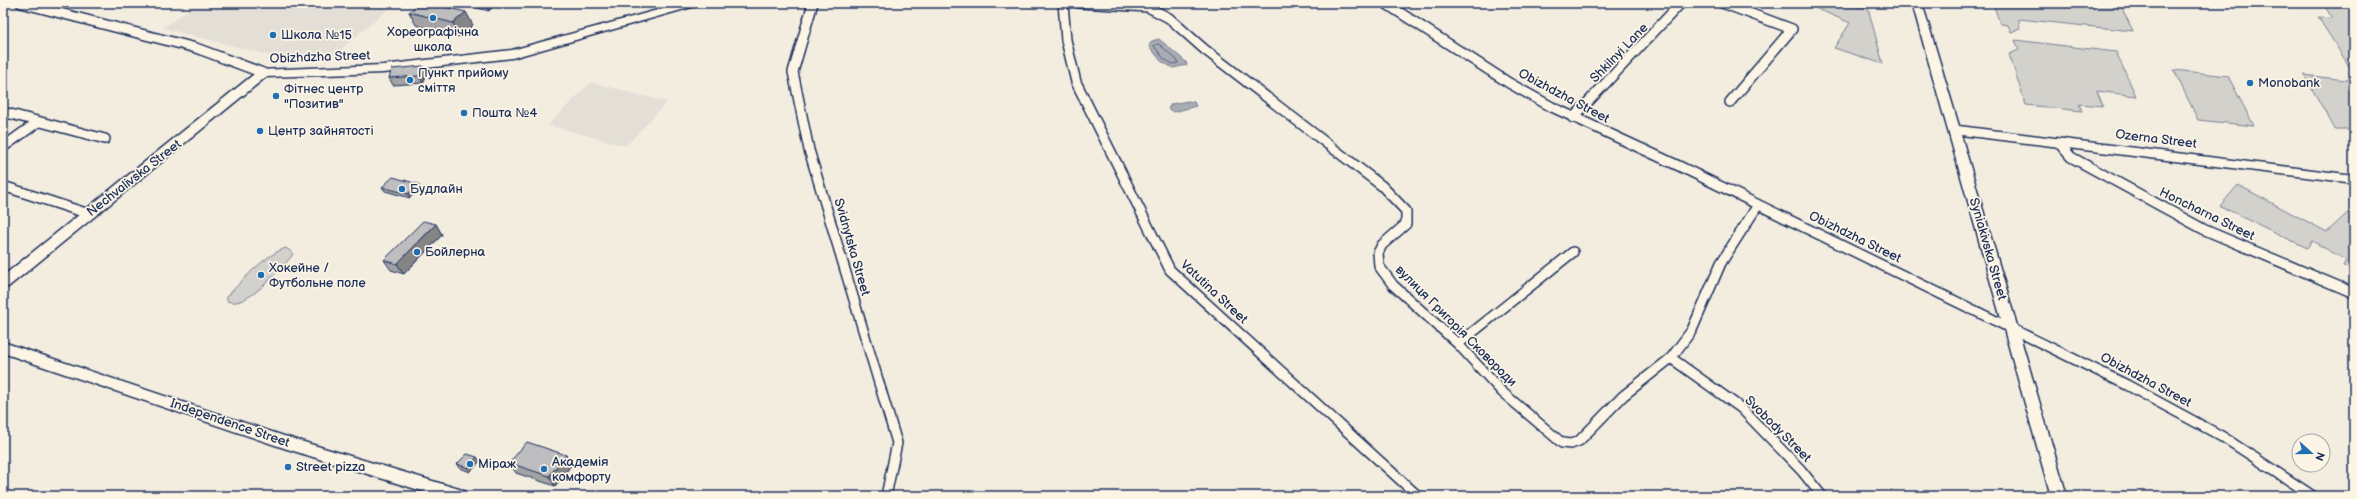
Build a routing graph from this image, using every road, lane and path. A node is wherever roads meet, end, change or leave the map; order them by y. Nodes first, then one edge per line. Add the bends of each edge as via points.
1 (21, 3) edge
2 (695, 3) edge
3 (812, 3) edge
4 (1063, 3) edge
5 (1079, 3) edge
6 (1385, 3) edge
7 (1681, 3) edge
8 (1722, 3) edge
9 (1918, 3) edge
10 (264, 73) junction
11 (1730, 102) dead end
12 (3, 112) edge
13 (1573, 118) junction
14 (38, 122) junction
15 (1954, 130) junction
16 (105, 139) dead end
17 (2058, 143) junction
18 (3, 147) edge
19 (2354, 179) edge
20 (3, 186) edge
21 (1758, 205) junction
22 (88, 214) junction
23 (1573, 252) dead end
24 (3, 282) edge
25 (2354, 293) edge
26 (2010, 328) junction
27 (1458, 344) junction
28 (3, 347) edge
29 (1671, 358) junction
30 (459, 496) edge
31 (886, 496) edge
32 (1418, 496) edge
33 (1822, 496) edge
34 (2059, 496) edge
35 (2313, 496) edge

1 - 10 street, Obizhdzha Street via 196,48
2 - 10 street, Obizhdzha Street via 512,54 476,60 375,69
3 - 31 street, Svidnytska Street via 793,72 809,150 897,443
4 - 32 street, Vatutina Street via 1066,40 1076,82 1170,270
5 - 27 street, вулиця Григорія Сковороди via 1148,7 1169,18 1204,49 1357,166 1399,202 1406,211 1406,224 1382,245 1378,253 1379,266 1394,285
6 - 13 street, Obizhdzha Street via 1509,83
7 - 13 street, Shkilnyi Lane
8 - 11 street via 1792,29
9 - 15 street, Syniakivska Street
10 - 22 street, Nechvalivska Street
12 - 14 street
13 - 21 street, Obizhdzha Street
14 - 16 street
14 - 18 street
15 - 17 street, Ozerna Street
15 - 26 street, Syniakivska Street
17 - 19 street, Ozerna Street
17 - 25 street, Honcharna Street via 2071,157 2205,230
20 - 22 street
21 - 26 street, Obizhdzha Street
21 - 29 street, вулиця Григорія Сковороди via 1721,264 1692,330
22 - 24 street, Nechvalivska Street
23 - 27 street
26 - 34 street, Syniakivska Street
26 - 35 street, Obizhdzha Street via 2127,385 2216,434
27 - 29 street, вулиця Григорія Сковороди via 1520,407 1562,443 1571,444 1578,441 1623,396
28 - 30 street, Independence Street via 284,442
29 - 33 street, Svobody Street via 1741,408 1801,470

